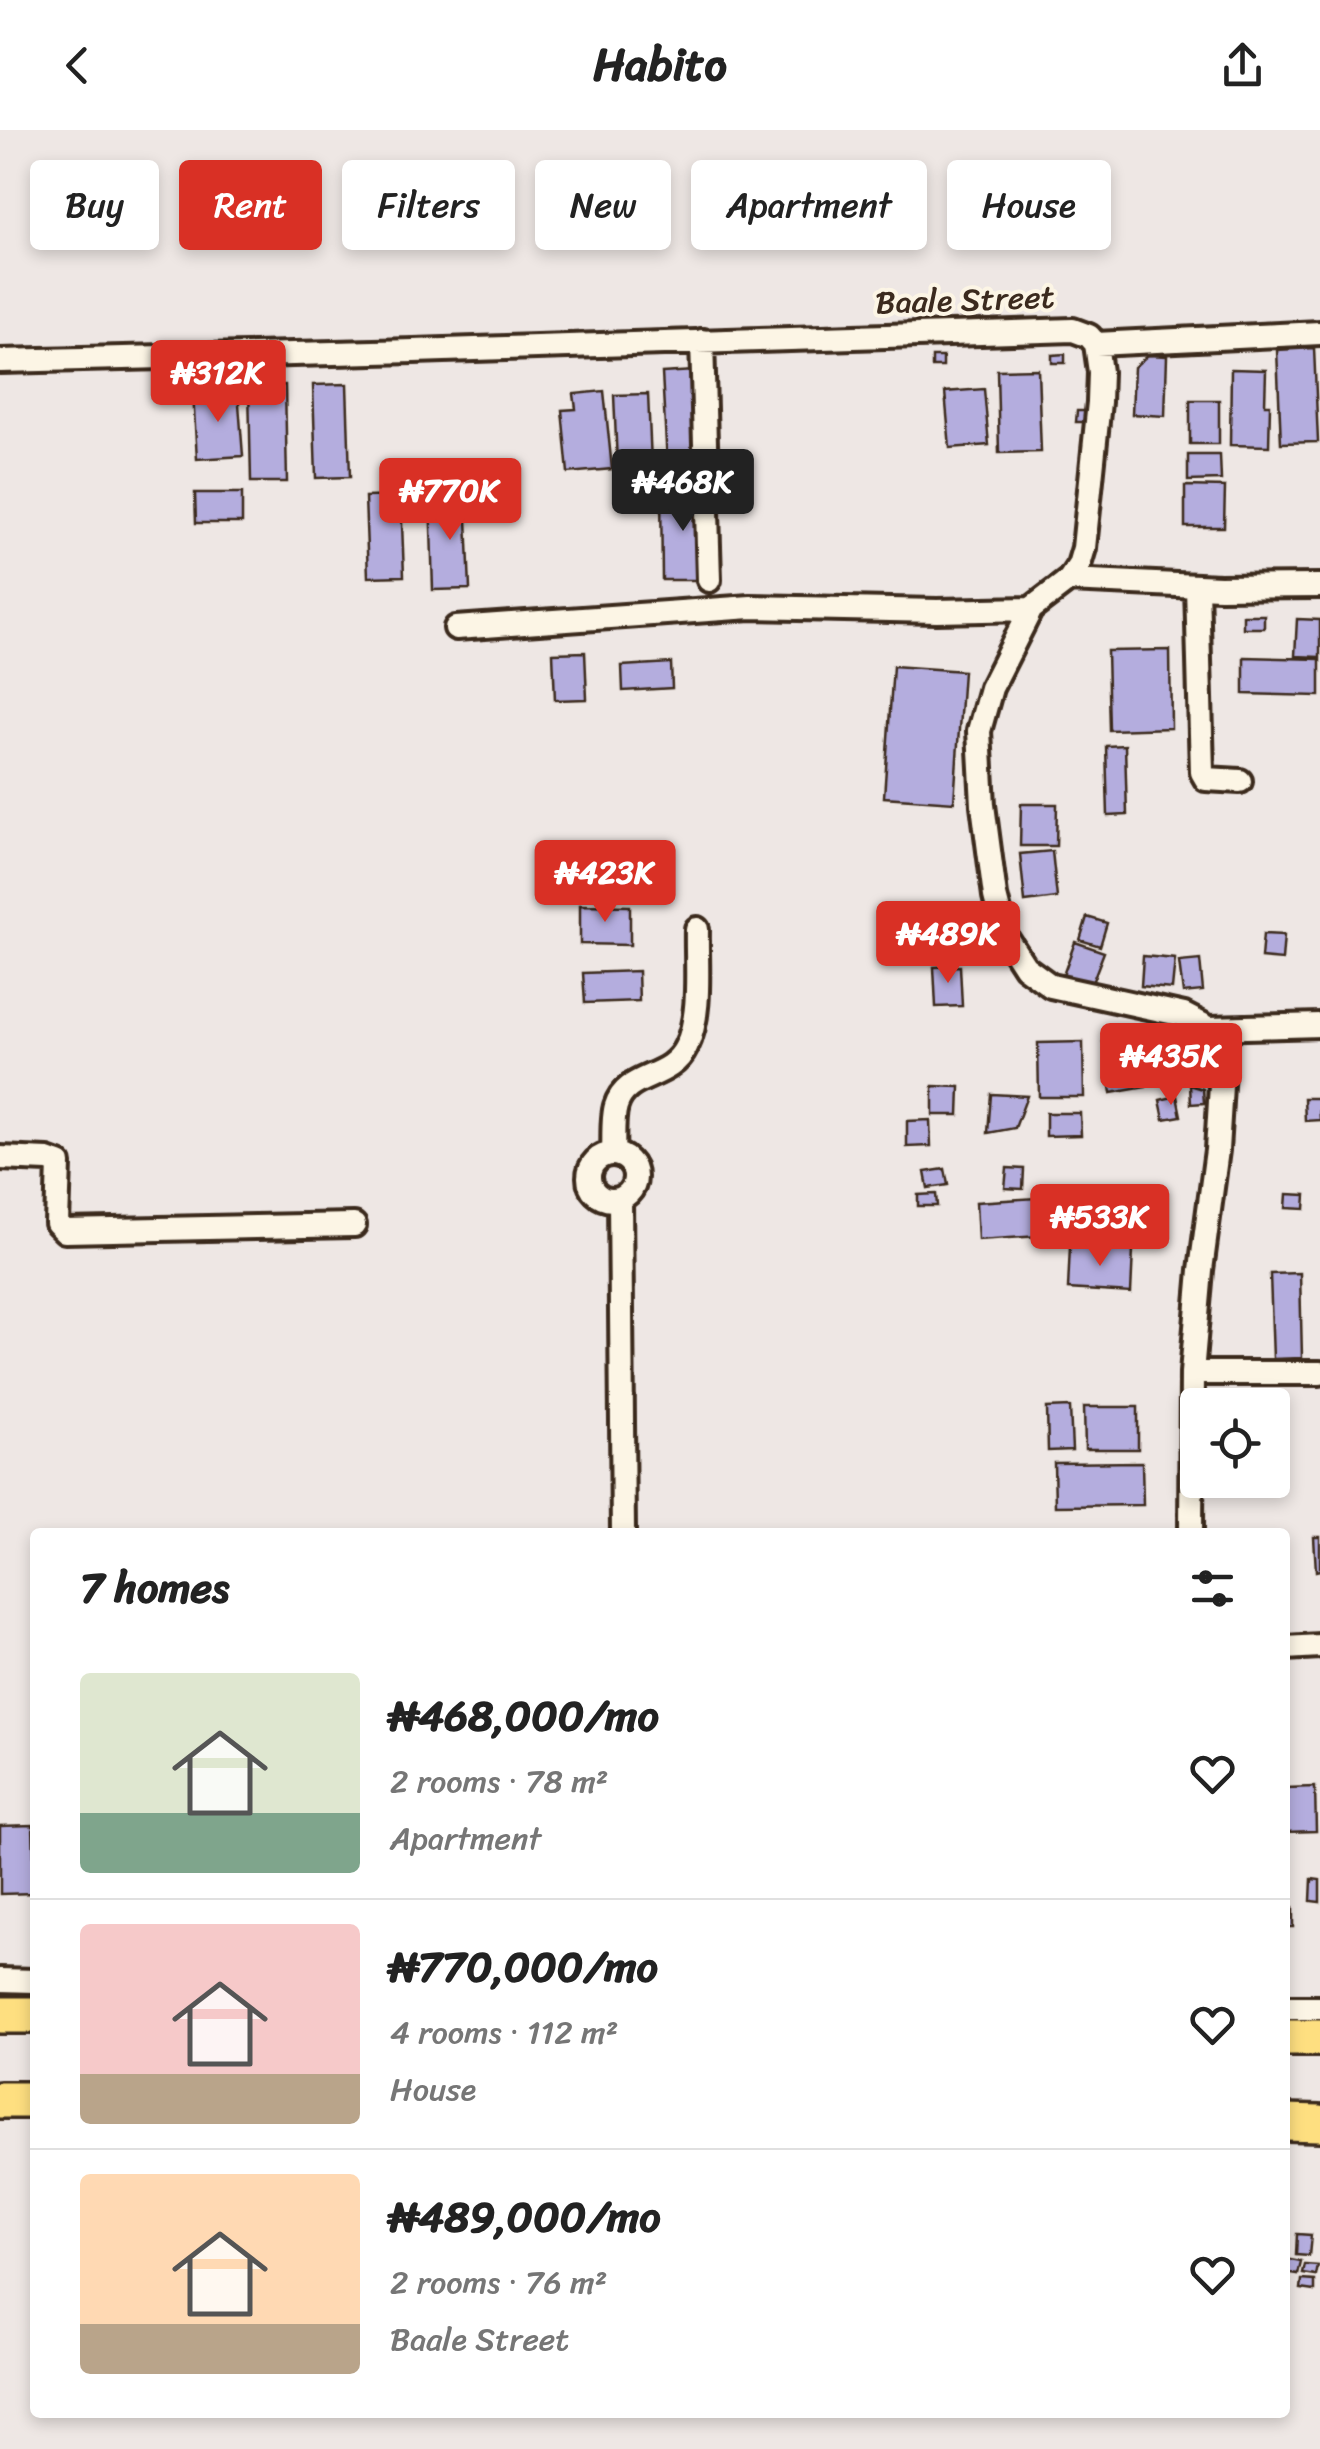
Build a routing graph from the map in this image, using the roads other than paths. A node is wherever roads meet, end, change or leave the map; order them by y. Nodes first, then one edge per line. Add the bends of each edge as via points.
1 (1320, 333) edge
2 (702, 341) junction
3 (1096, 344) junction
4 (0, 361) edge
5 (710, 580) dead end
6 (1069, 580) junction
7 (1197, 586) junction
8 (1320, 586) edge
9 (1031, 609) junction
10 (456, 628) dead end
11 (1240, 781) dead end
12 (697, 929) dead end
13 (1320, 1025) edge
14 (1209, 1028) junction
15 (0, 1158) edge
16 (354, 1226) dead end
17 (1192, 1372) junction
18 (1320, 1372) edge
19 (624, 1528) edge
20 (1191, 1528) edge
21 (1320, 1646) edge
22 (1290, 1648) edge
23 (0, 1980) edge
24 (30, 1981) edge
25 (1290, 2008) edge
26 (1320, 2008) edge
27 (0, 2014) edge
28 (30, 2015) edge
29 (1290, 2038) edge
30 (1320, 2038) edge
31 (0, 2100) edge
32 (30, 2100) edge
33 (1290, 2122) edge
34 (1320, 2123) edge

1 - 3 street, Baale Street
2 - 3 street, Baale Street via 1073,330
2 - 4 street, Baale Street
2 - 5 street
3 - 6 street via 1099,402 1084,548
6 - 7 street
6 - 9 street
7 - 8 street
7 - 11 street via 1202,772 1206,779
9 - 10 street via 751,607
9 - 14 street via 991,688 979,731 1004,936 1024,967 1052,986 1184,1015
12 - 19 street via 695,1011 686,1047 670,1069 640,1080 616,1106 614,1154 636,1174 632,1190 620,1199
13 - 14 street
14 - 17 street via 1222,1069 1218,1150
15 - 16 street via 59,1164 56,1222 66,1231
17 - 18 street
17 - 20 street
21 - 22 street
23 - 24 street
25 - 26 street
27 - 28 highway
29 - 30 highway
31 - 32 highway
33 - 34 highway

